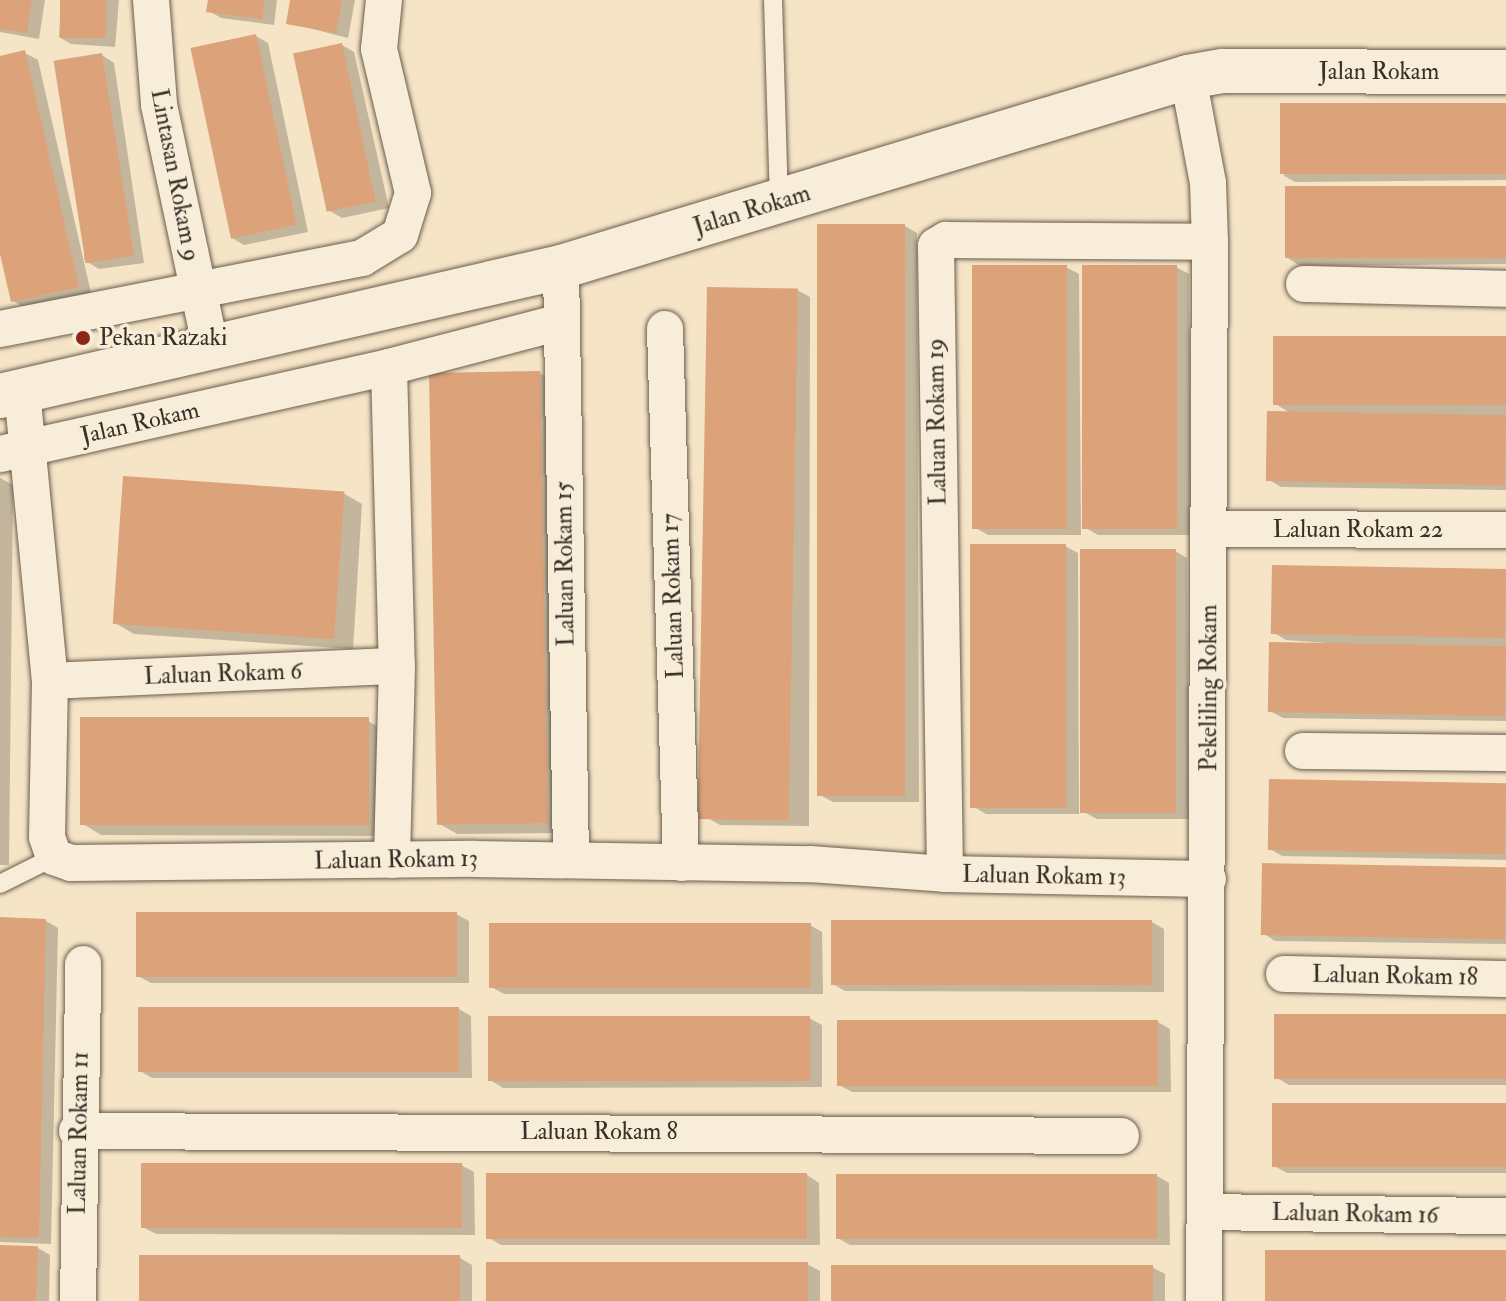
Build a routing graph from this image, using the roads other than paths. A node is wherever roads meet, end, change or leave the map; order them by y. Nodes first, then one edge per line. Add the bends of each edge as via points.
1 (151, 0) edge
2 (384, 0) edge
3 (773, 0) edge
4 (1506, 72) edge
5 (1188, 77) junction
6 (779, 201) junction
7 (1210, 242) junction
8 (561, 267) junction
9 (1304, 284) dead end
10 (1506, 289) edge
11 (199, 291) junction
12 (560, 322) junction
13 (0, 329) edge
14 (665, 329) dead end
15 (211, 349) junction
16 (389, 367) junction
17 (11, 393) edge
18 (16, 451) edge
19 (1210, 529) junction
20 (1506, 530) edge
21 (397, 666) junction
22 (50, 681) junction
23 (1303, 751) dead end
24 (1506, 753) edge
25 (54, 857) junction
26 (392, 860) junction
27 (571, 860) junction
28 (681, 863) junction
29 (945, 874) junction
30 (1208, 879) junction
31 (0, 884) edge
32 (83, 964) dead end
33 (1284, 974) dead end
34 (1506, 979) edge
35 (77, 1131) junction
36 (1121, 1136) dead end
37 (1205, 1212) junction
38 (1506, 1216) edge
39 (78, 1301) edge
40 (1204, 1301) edge

1 - 11 street, Lintasan Rokam 9 via 159,105
2 - 11 street via 379,49 413,193 400,235 362,258
3 - 6 lane
4 - 5 main road, Jalan Rokam via 1223,71
5 - 6 main road, Jalan Rokam
5 - 7 street, Pekeliling Rokam via 1208,183
6 - 8 main road, Jalan Rokam
7 - 19 street, Pekeliling Rokam
7 - 29 street, Laluan Rokam 19 via 946,240 936,246
8 - 12 street, Laluan Rokam 15
8 - 15 main road, Jalan Rokam
9 - 10 street
11 - 13 street
11 - 15 street, Lintasan Rokam 9
12 - 16 street, Jalan Rokam
12 - 27 street, Laluan Rokam 15
14 - 28 street, Laluan Rokam 17
15 - 17 main road, Jalan Rokam
16 - 18 street, Jalan Rokam
16 - 21 street
17 - 18 street
18 - 22 street
19 - 20 street, Laluan Rokam 22
19 - 30 street, Pekeliling Rokam
21 - 22 street, Laluan Rokam 6
21 - 26 street
22 - 25 street via 47,837
23 - 24 street
25 - 26 street, Laluan Rokam 13 via 71,863
25 - 31 lane
26 - 27 street, Laluan Rokam 13
27 - 28 street, Laluan Rokam 13
28 - 29 street, Laluan Rokam 13 via 810,864
29 - 30 street, Laluan Rokam 13
30 - 37 street, Pekeliling Rokam
32 - 35 street, Laluan Rokam 11
33 - 34 street, Laluan Rokam 18
35 - 36 street, Laluan Rokam 8
35 - 39 street, Laluan Rokam 11
37 - 38 street, Laluan Rokam 16
37 - 40 street, Pekeliling Rokam

